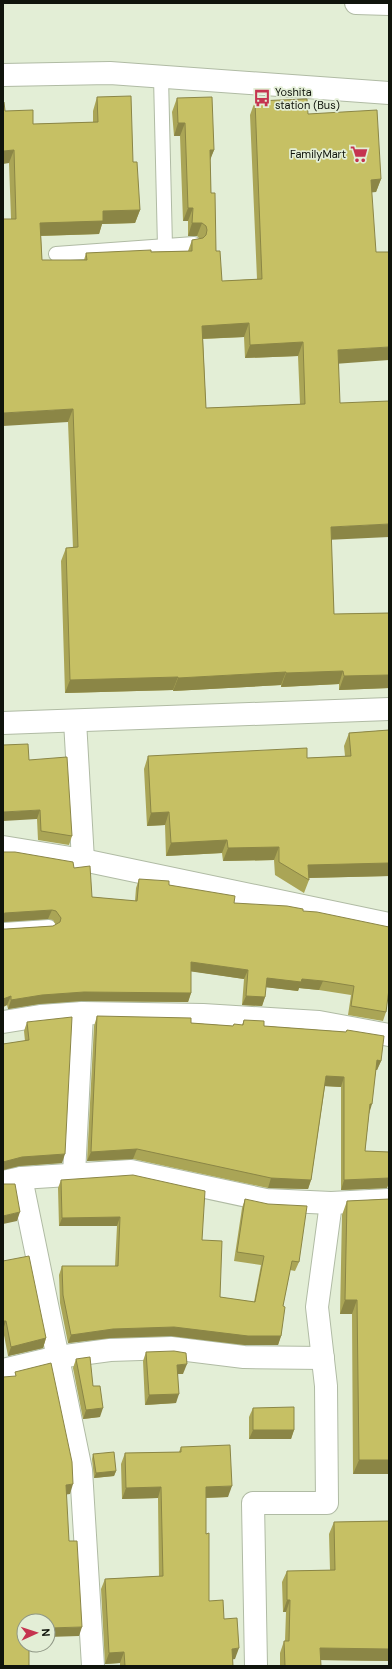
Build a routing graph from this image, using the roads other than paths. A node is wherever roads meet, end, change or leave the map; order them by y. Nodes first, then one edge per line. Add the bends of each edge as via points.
1 (356, 3) edge
2 (389, 4) edge
3 (3, 75) edge
4 (161, 77) junction
5 (389, 93) edge
6 (194, 244) edge
7 (165, 247) junction
8 (56, 254) dead end
9 (389, 709) edge
10 (74, 721) junction
11 (3, 723) edge
12 (3, 847) edge
13 (83, 860) junction
14 (389, 924) edge
15 (49, 926) edge
16 (3, 930) edge
17 (82, 1013) junction
18 (3, 1022) edge
19 (389, 1035) edge
20 (74, 1175) junction
21 (12, 1180) edge
22 (389, 1200) edge
23 (331, 1203) junction
24 (58, 1357) junction
25 (323, 1358) junction
26 (3, 1370) edge
27 (93, 1666) edge
28 (256, 1666) edge

1 - 2 street
3 - 4 street via 110,73
4 - 5 street
4 - 7 lane
6 - 7 lane
7 - 8 lane
9 - 10 street
10 - 11 street
10 - 13 street
12 - 13 street
13 - 14 street
15 - 16 lane
17 - 18 street
17 - 19 street via 204,1015 319,1022
17 - 20 street
20 - 21 street
20 - 23 street via 131,1172 266,1200
21 - 24 street
22 - 23 street
23 - 25 street via 317,1307
24 - 25 street via 110,1350 171,1348 244,1356
24 - 26 street
24 - 27 street via 81,1470
25 - 28 street via 326,1386 327,1502 253,1503

